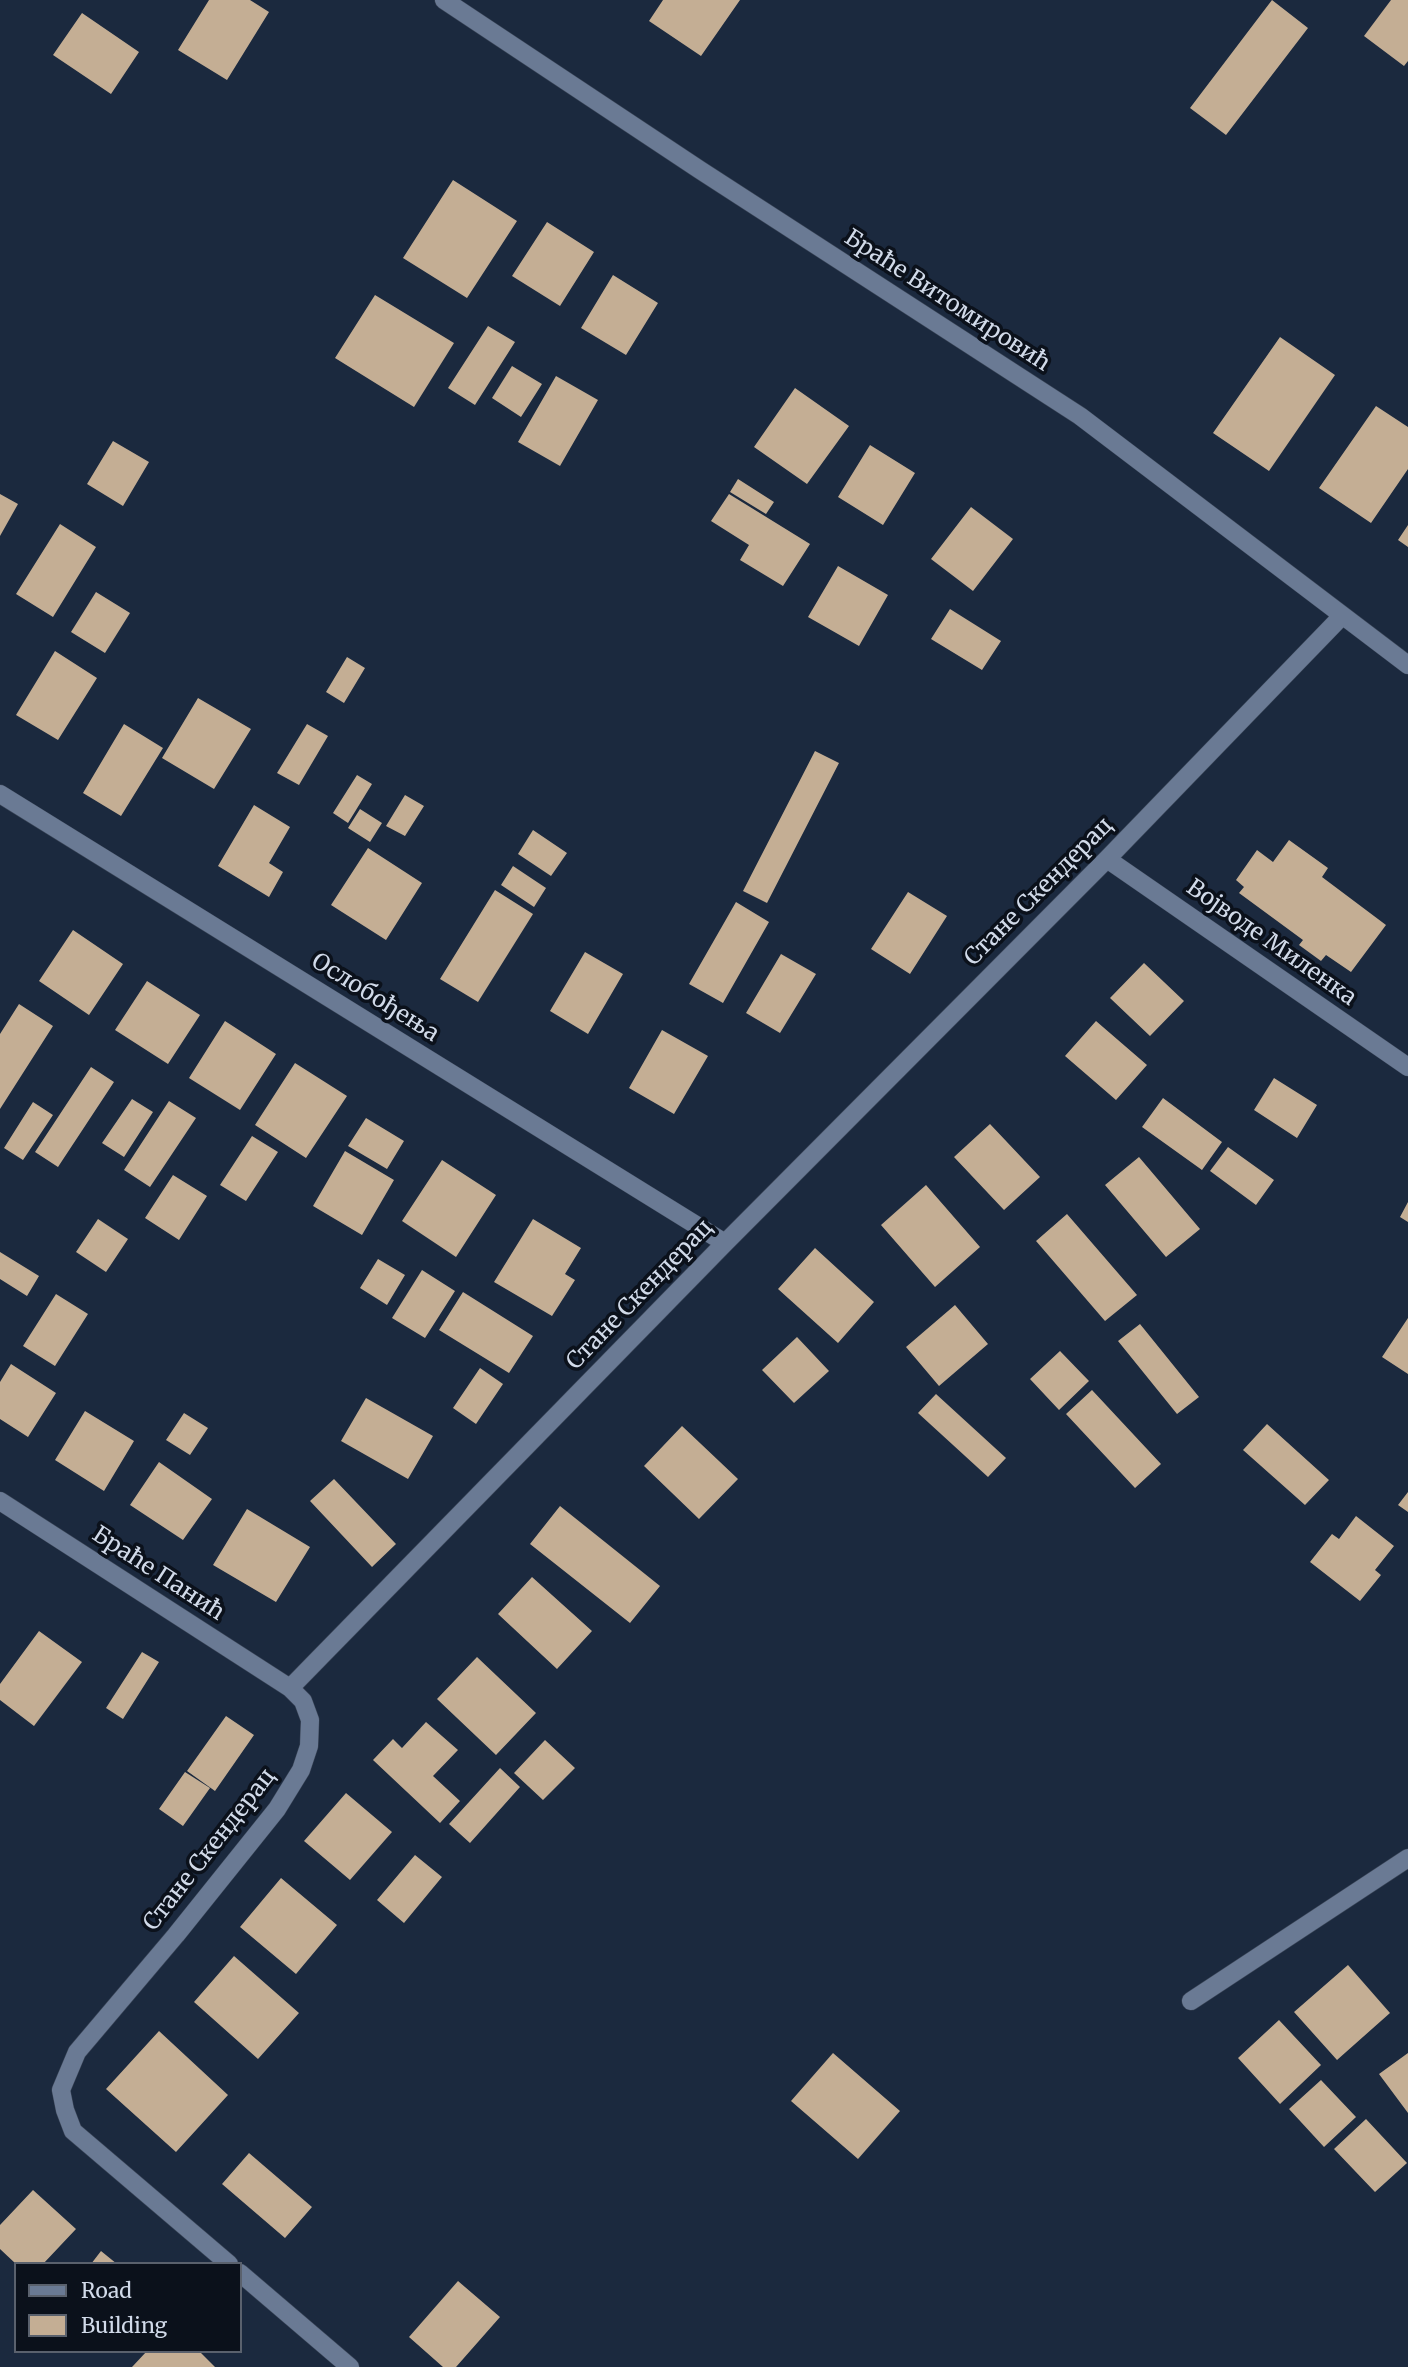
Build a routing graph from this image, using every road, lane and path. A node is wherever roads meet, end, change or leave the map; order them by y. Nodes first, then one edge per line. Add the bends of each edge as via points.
1 (444, 0) edge
2 (1342, 616) junction
3 (1408, 665) edge
4 (0, 794) edge
5 (1107, 859) junction
6 (1408, 1067) edge
7 (724, 1243) junction
8 (0, 1502) edge
9 (289, 1688) junction
10 (1408, 1858) edge
11 (1191, 2001) dead end
12 (227, 2262) edge
13 (242, 2275) edge
14 (350, 2367) edge

1 - 2 street, Браће Витомировић via 1080,416
2 - 3 street, Браће Витомировић
2 - 5 street, Стане Скендерац
4 - 7 street, Ослобођења
5 - 6 street, Војводе Миленка
5 - 7 street, Стане Скендерац
7 - 9 street, Стане Скендерац
8 - 9 street, Браће Панић
9 - 12 street, Стане Скендерац via 303,1701 310,1720 309,1746 301,1770 277,1809 76,2052 61,2091 73,2131
10 - 11 street
13 - 14 street

